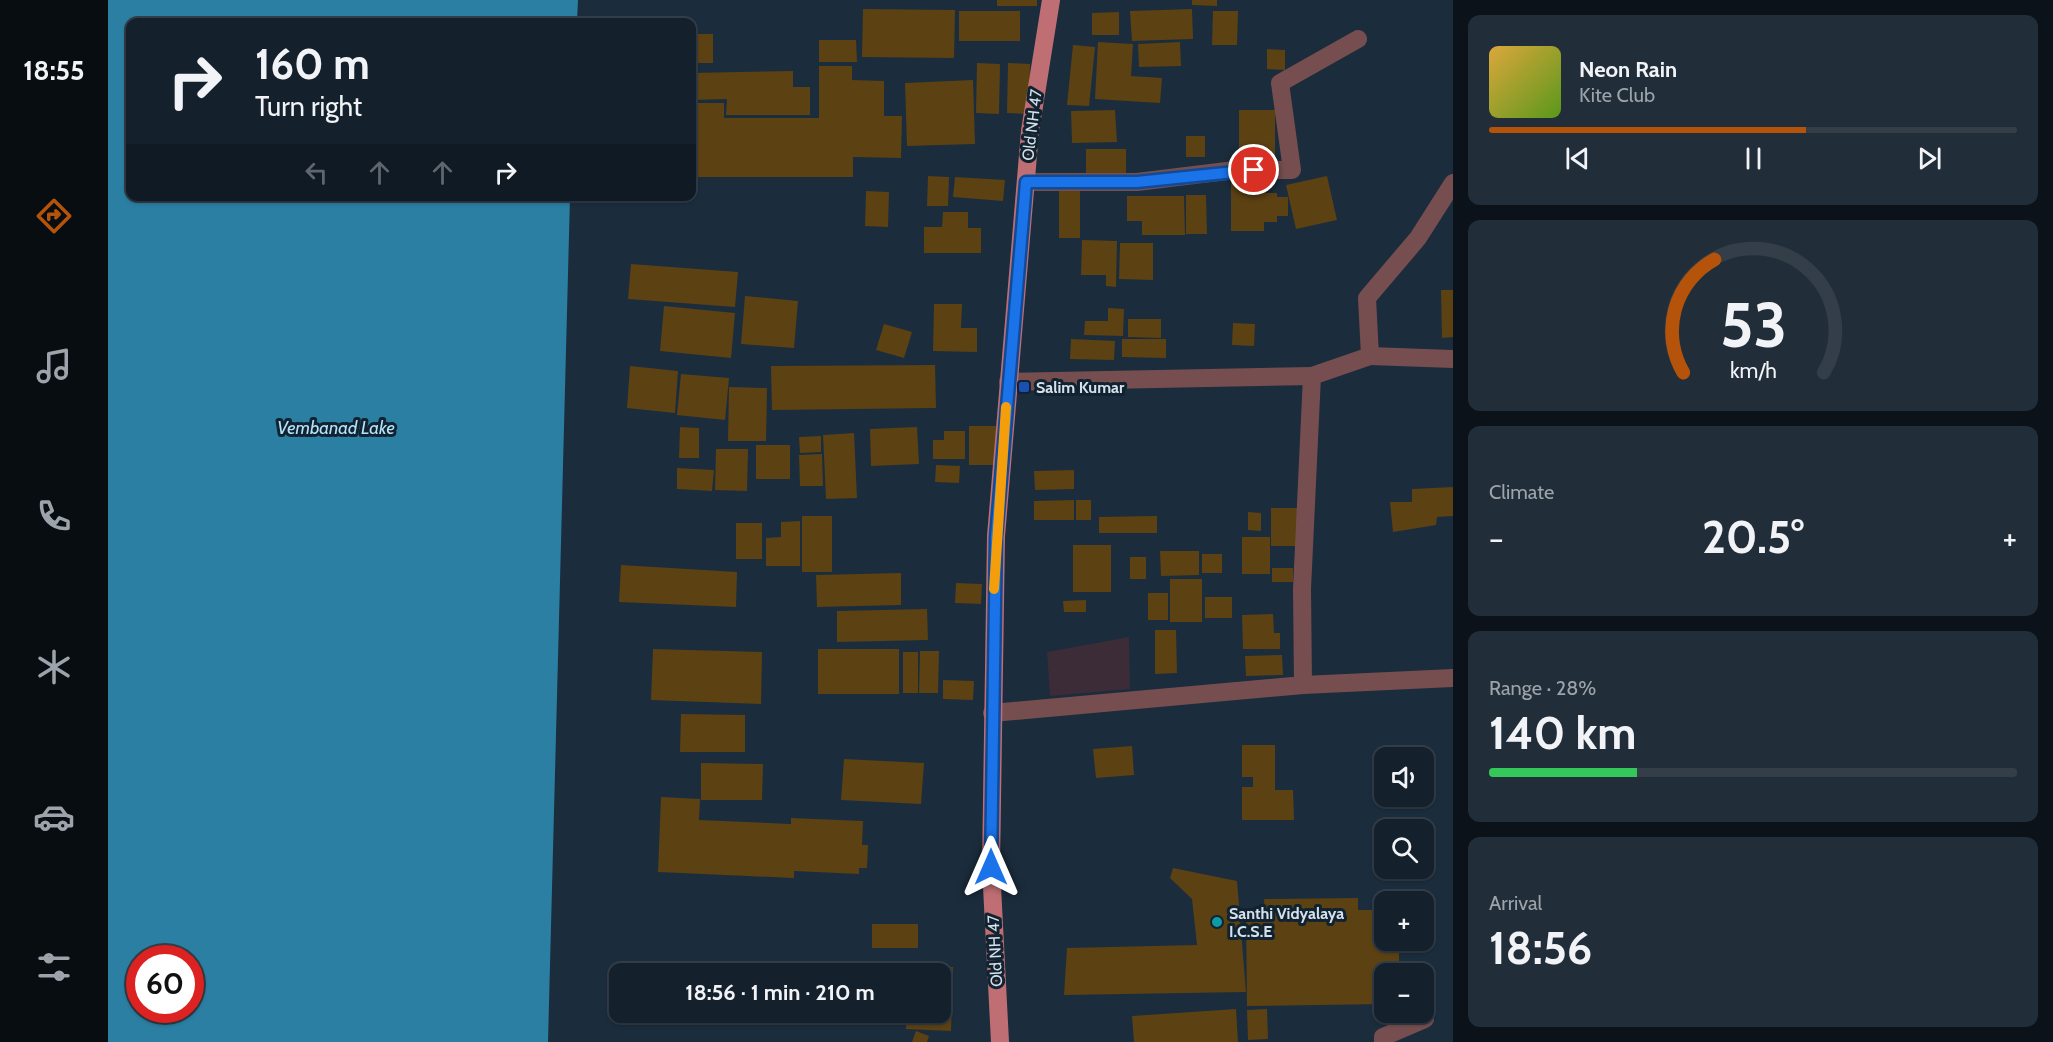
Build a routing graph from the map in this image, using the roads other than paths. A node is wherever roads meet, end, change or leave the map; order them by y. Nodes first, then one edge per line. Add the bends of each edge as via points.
1 (1051, 0) edge
2 (1358, 39) dead end
3 (1026, 182) junction
4 (1453, 183) edge
5 (1370, 356) junction
6 (1453, 359) edge
7 (1312, 376) junction
8 (1008, 382) junction
9 (1453, 678) edge
10 (1303, 685) junction
11 (992, 713) junction
12 (1413, 1023) edge
13 (1000, 1042) edge
14 (1383, 1042) edge

1 - 3 main road, Old NH 47
2 - 3 street via 1280,83 1292,170 1234,170 1137,182
3 - 8 main road, Old NH 47
4 - 5 street via 1418,238 1367,298
5 - 6 street
5 - 7 street
7 - 8 street
7 - 10 street via 1302,589
8 - 11 main road, Old NH 47 via 996,537
9 - 10 street
10 - 11 street
11 - 13 main road, Old NH 47 via 991,867
12 - 14 street via 1383,1036

